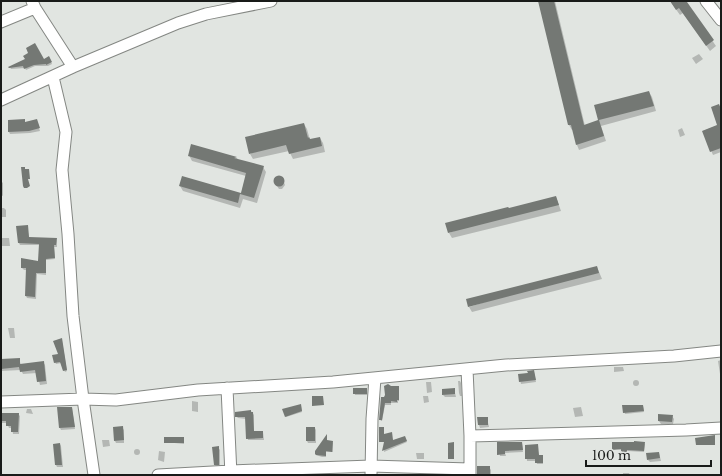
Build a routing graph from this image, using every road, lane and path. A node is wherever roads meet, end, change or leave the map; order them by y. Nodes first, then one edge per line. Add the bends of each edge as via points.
1 (271, 1) edge
2 (706, 1) edge
3 (34, 4) edge
4 (721, 20) edge
5 (1, 22) edge
6 (73, 67) junction
7 (53, 76) junction
8 (1, 100) edge
9 (721, 351) edge
10 (467, 369) junction
11 (375, 378) junction
12 (227, 388) junction
13 (82, 399) junction
14 (1, 402) edge
15 (721, 428) edge
16 (470, 436) junction
17 (371, 471) edge
18 (470, 472) edge
19 (231, 473) edge
20 (94, 475) edge
21 (158, 475) edge

1 - 6 street via 206,14 178,23
2 - 4 street
3 - 5 street
3 - 6 street
6 - 7 street
7 - 8 street
7 - 13 street via 66,132 62,170
9 - 10 street
10 - 11 street
10 - 16 street
11 - 12 street
11 - 17 street
12 - 13 street via 116,400
12 - 19 street
13 - 14 street
13 - 20 street
15 - 16 street
16 - 18 street
17 - 18 street
17 - 19 street
19 - 21 street

